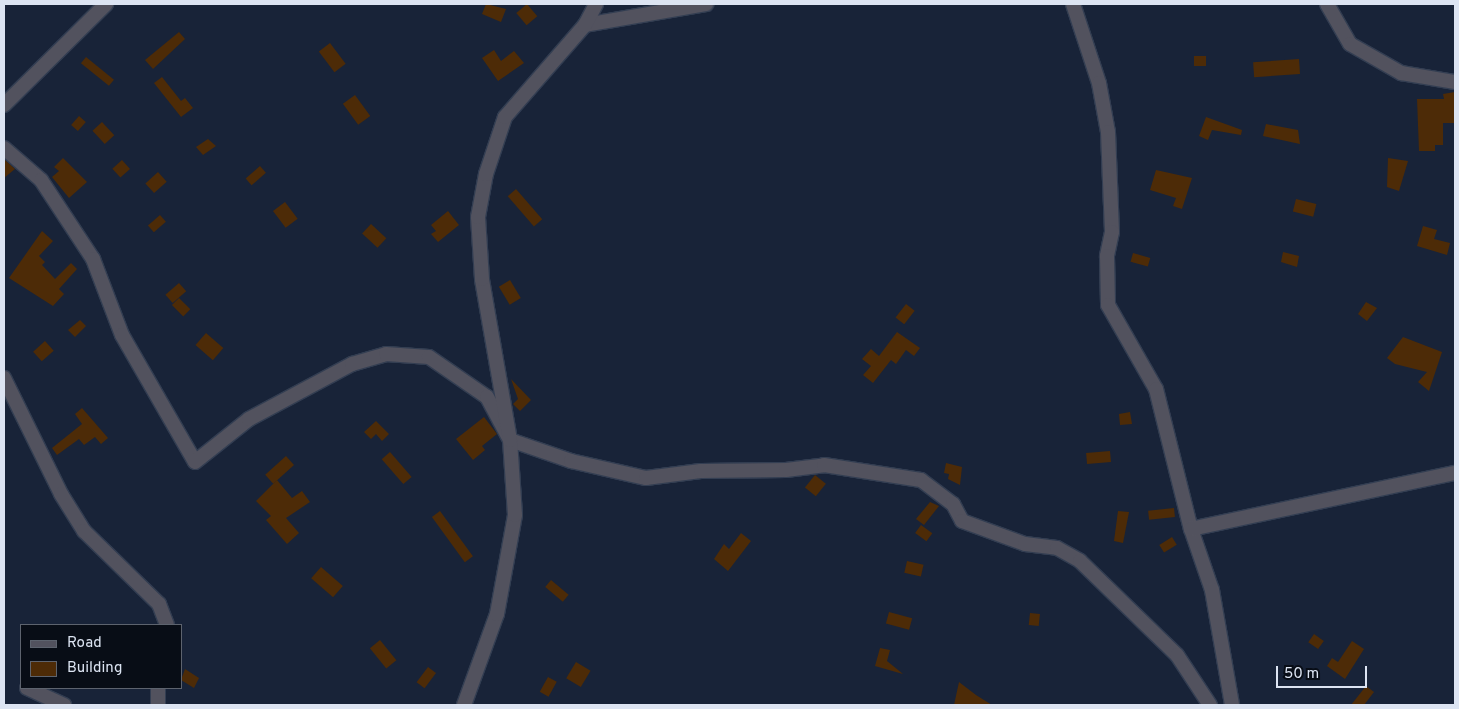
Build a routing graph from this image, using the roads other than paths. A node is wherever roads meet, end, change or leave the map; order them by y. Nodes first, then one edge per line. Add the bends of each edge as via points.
1 (106, 4) edge
2 (596, 4) edge
3 (706, 4) edge
4 (1073, 4) edge
5 (1327, 4) edge
6 (584, 25) junction
7 (1455, 82) edge
8 (4, 105) edge
9 (4, 148) edge
10 (4, 378) edge
11 (510, 440) junction
12 (1455, 474) edge
13 (1191, 529) junction
14 (167, 624) edge
15 (29, 689) edge
16 (158, 689) edge
17 (64, 705) edge
18 (158, 705) edge
19 (464, 705) edge
20 (1210, 705) edge
21 (1232, 705) edge

1 - 8 street
2 - 6 street
3 - 6 street
4 - 13 street via 1100,83 1108,132 1112,232 1107,256 1108,305 1156,389
5 - 7 street via 1350,44 1401,73
6 - 11 street via 505,117 486,174 478,217 482,279
9 - 11 street via 41,180 93,259 122,335 195,462 249,419 352,364 386,354 428,357 486,397
10 - 14 street via 61,494 84,531 159,604
11 - 19 street via 515,515 497,614
11 - 20 street via 571,461 646,478 824,464 921,480 953,504 962,521 1025,544 1057,548 1080,561 1177,655
12 - 13 street
13 - 21 street via 1212,590
15 - 17 street
16 - 18 street

